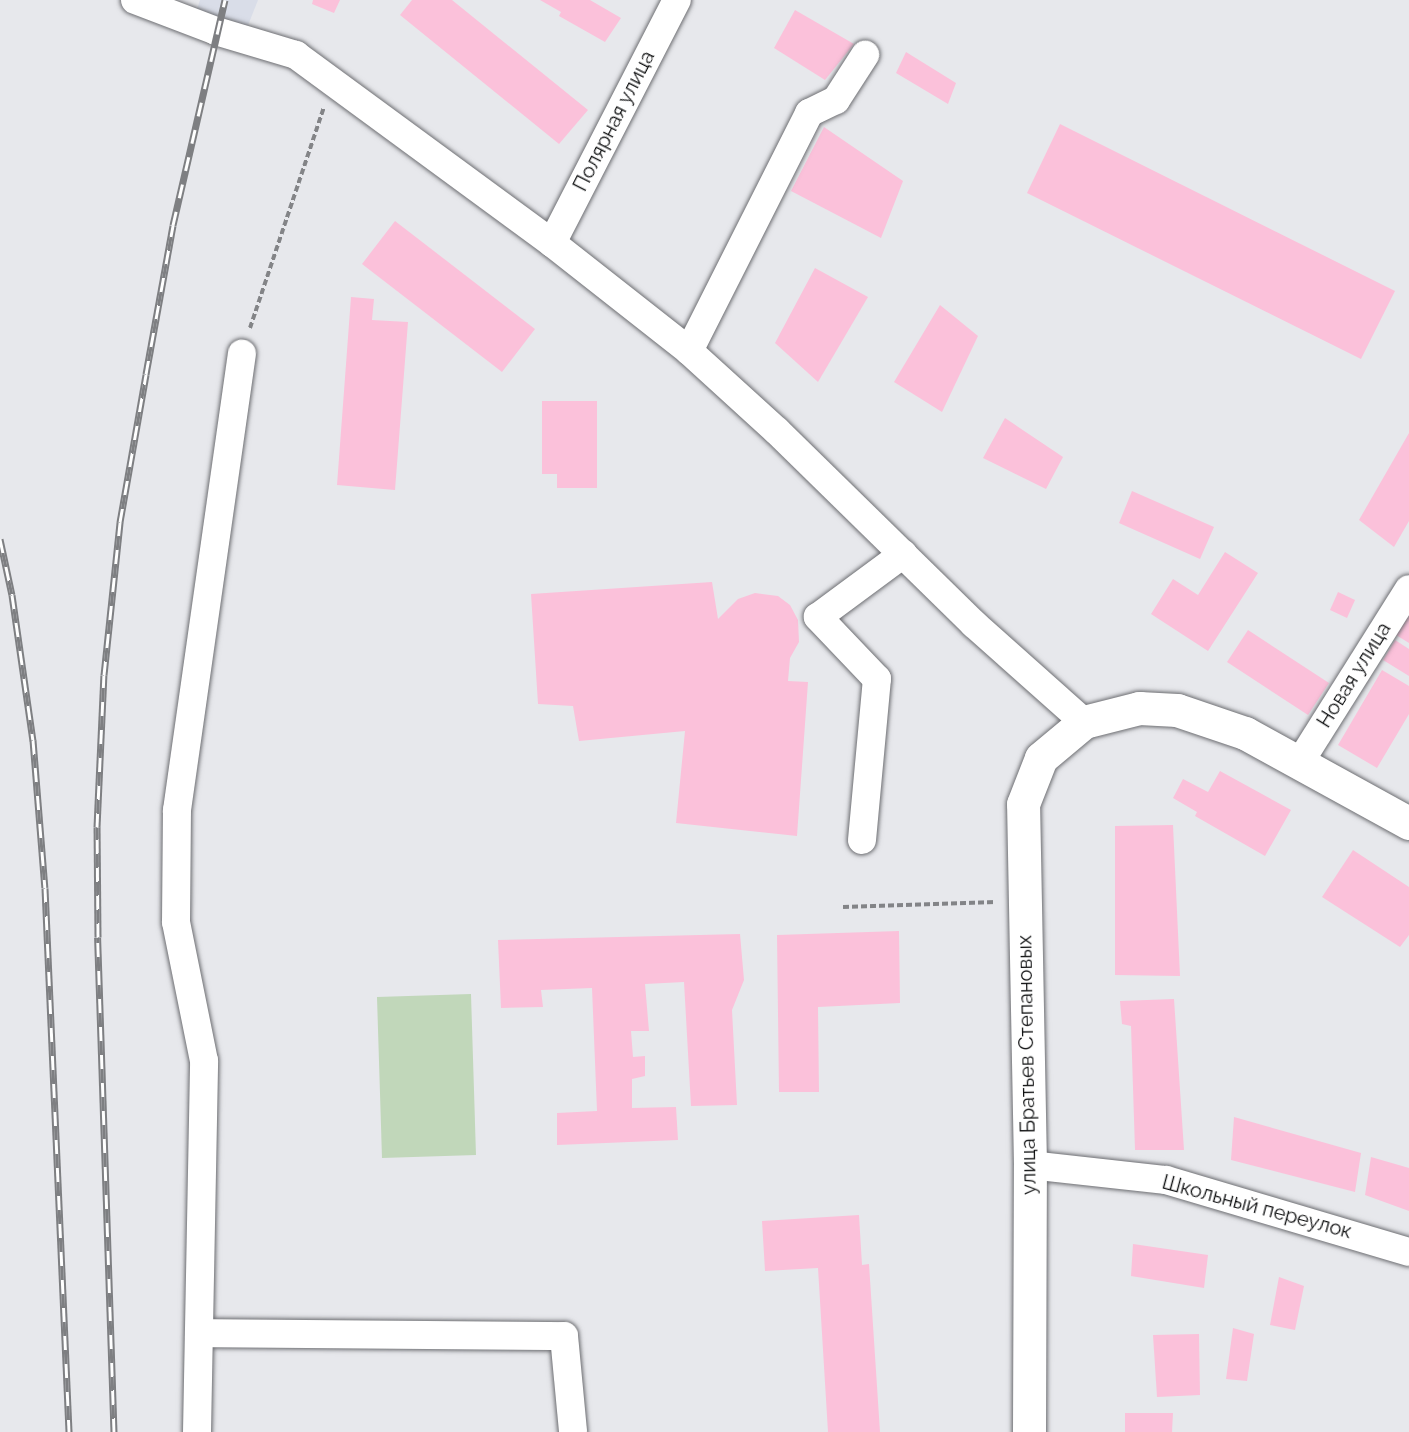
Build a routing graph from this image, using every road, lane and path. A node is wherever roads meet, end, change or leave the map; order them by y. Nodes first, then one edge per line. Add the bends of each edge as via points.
1 (135, 0) edge
2 (677, 0) edge
3 (865, 55) dead end
4 (332, 83) junction
5 (552, 243) junction
6 (689, 351) junction
7 (242, 354) joint
8 (903, 555) junction
9 (1409, 589) edge
10 (1084, 722) junction
11 (1300, 762) junction
12 (1409, 823) edge
13 (862, 840) dead end
14 (1024, 902) junction
15 (843, 907) dead end
16 (1030, 1165) junction
17 (1409, 1251) edge
18 (199, 1333) junction
19 (197, 1432) edge
20 (573, 1432) edge
21 (1029, 1432) edge

1 - 4 street via 216,31 296,55
2 - 5 street, Полярная улица
3 - 6 street via 837,100 809,113
4 - 5 street
4 - 7 path
5 - 6 street
6 - 8 street
7 - 18 street via 177,810 177,922 204,1061
8 - 10 street
8 - 13 street via 818,617 877,679
9 - 11 street, Новая улица
10 - 11 main road via 1138,708 1177,710 1245,734
10 - 14 main road, улица Братьев Степановых via 1041,758 1023,804
11 - 12 main road
14 - 15 path
14 - 16 main road, улица Братьев Степановых
16 - 17 street, Школьный переулок via 1166,1180
16 - 21 main road, улица Братьев Степановых
18 - 19 street
18 - 20 street via 564,1336

